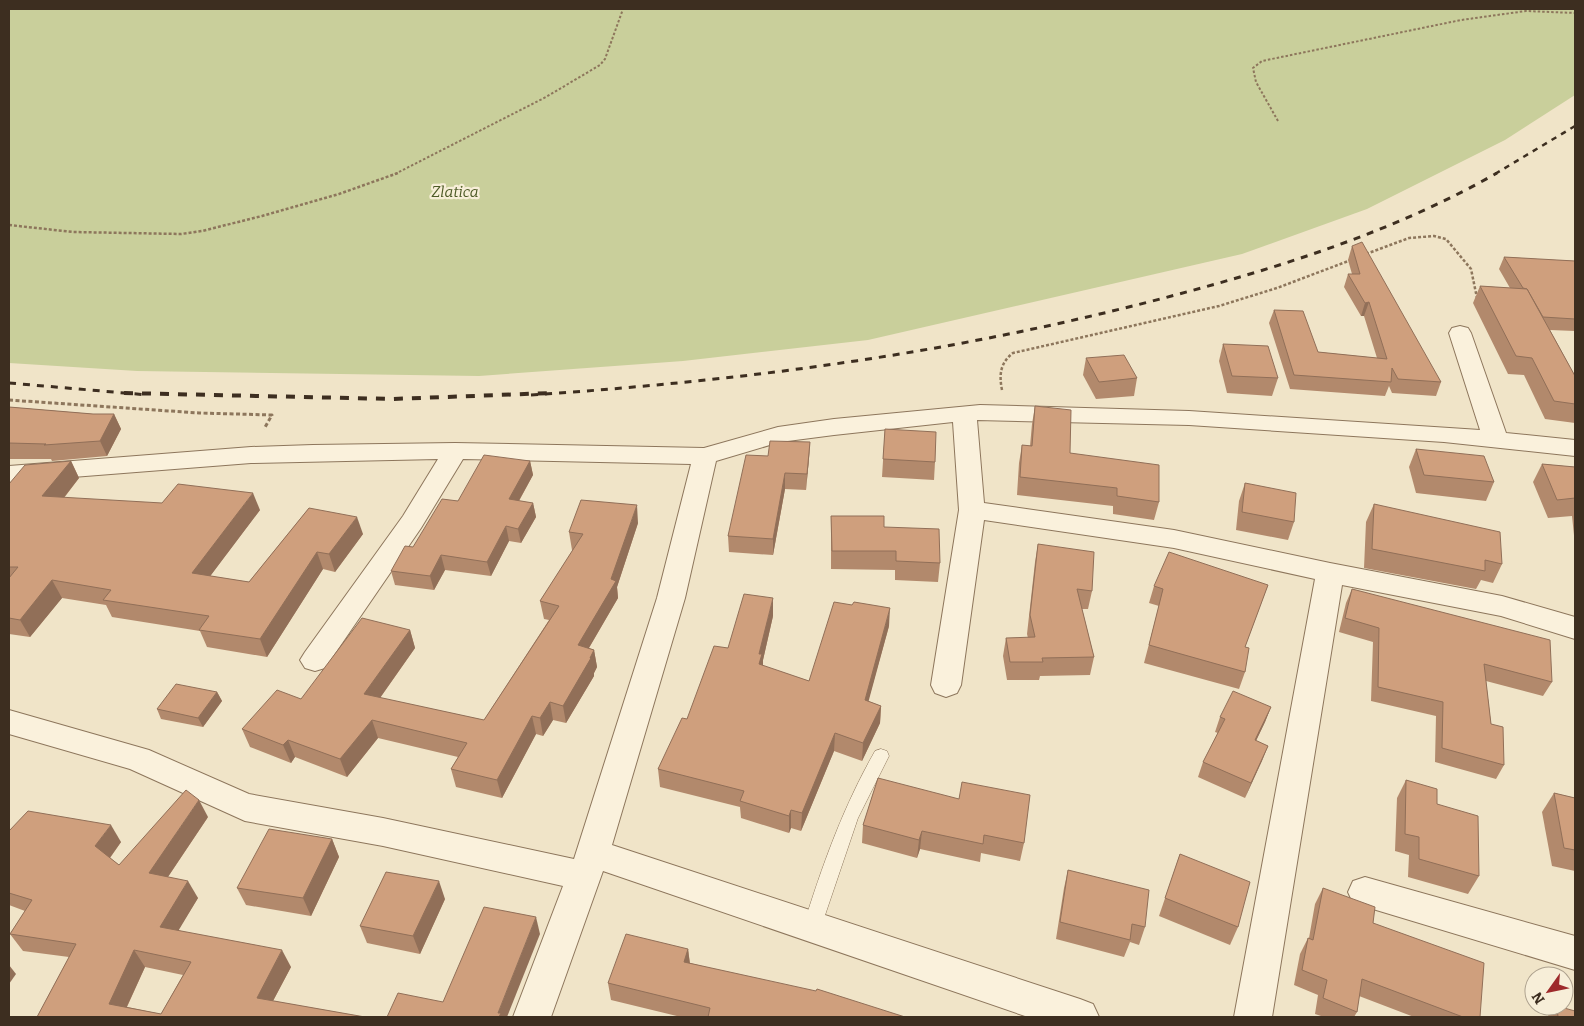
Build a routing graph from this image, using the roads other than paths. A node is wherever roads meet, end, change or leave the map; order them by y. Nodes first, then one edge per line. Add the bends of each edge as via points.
1 (1460, 333) road end
2 (964, 413) junction
3 (1495, 438) junction
4 (1575, 448) edge
5 (454, 451) junction
6 (706, 456) junction
7 (9, 474) edge
8 (972, 510) junction
9 (1330, 573) junction
10 (1575, 628) edge
11 (315, 660) dead end
12 (946, 685) dead end
13 (9, 722) edge
14 (881, 756) dead end
15 (589, 865) junction
16 (1365, 892) dead end
17 (812, 927) junction
18 (1575, 953) edge
19 (532, 1017) edge
20 (1080, 1017) edge
21 (1253, 1017) edge

1 - 3 street
2 - 3 street via 1189,418
2 - 6 street via 778,436
2 - 8 street
3 - 4 street
5 - 6 street
5 - 7 street via 251,455
5 - 11 street via 412,522
6 - 15 street via 671,598
8 - 9 street via 1174,539
8 - 12 street
9 - 10 street via 1502,606
9 - 21 street
13 - 15 street via 138,759 245,807
14 - 17 lane via 863,784 849,817
15 - 17 street
15 - 19 street
16 - 18 street
17 - 20 street

